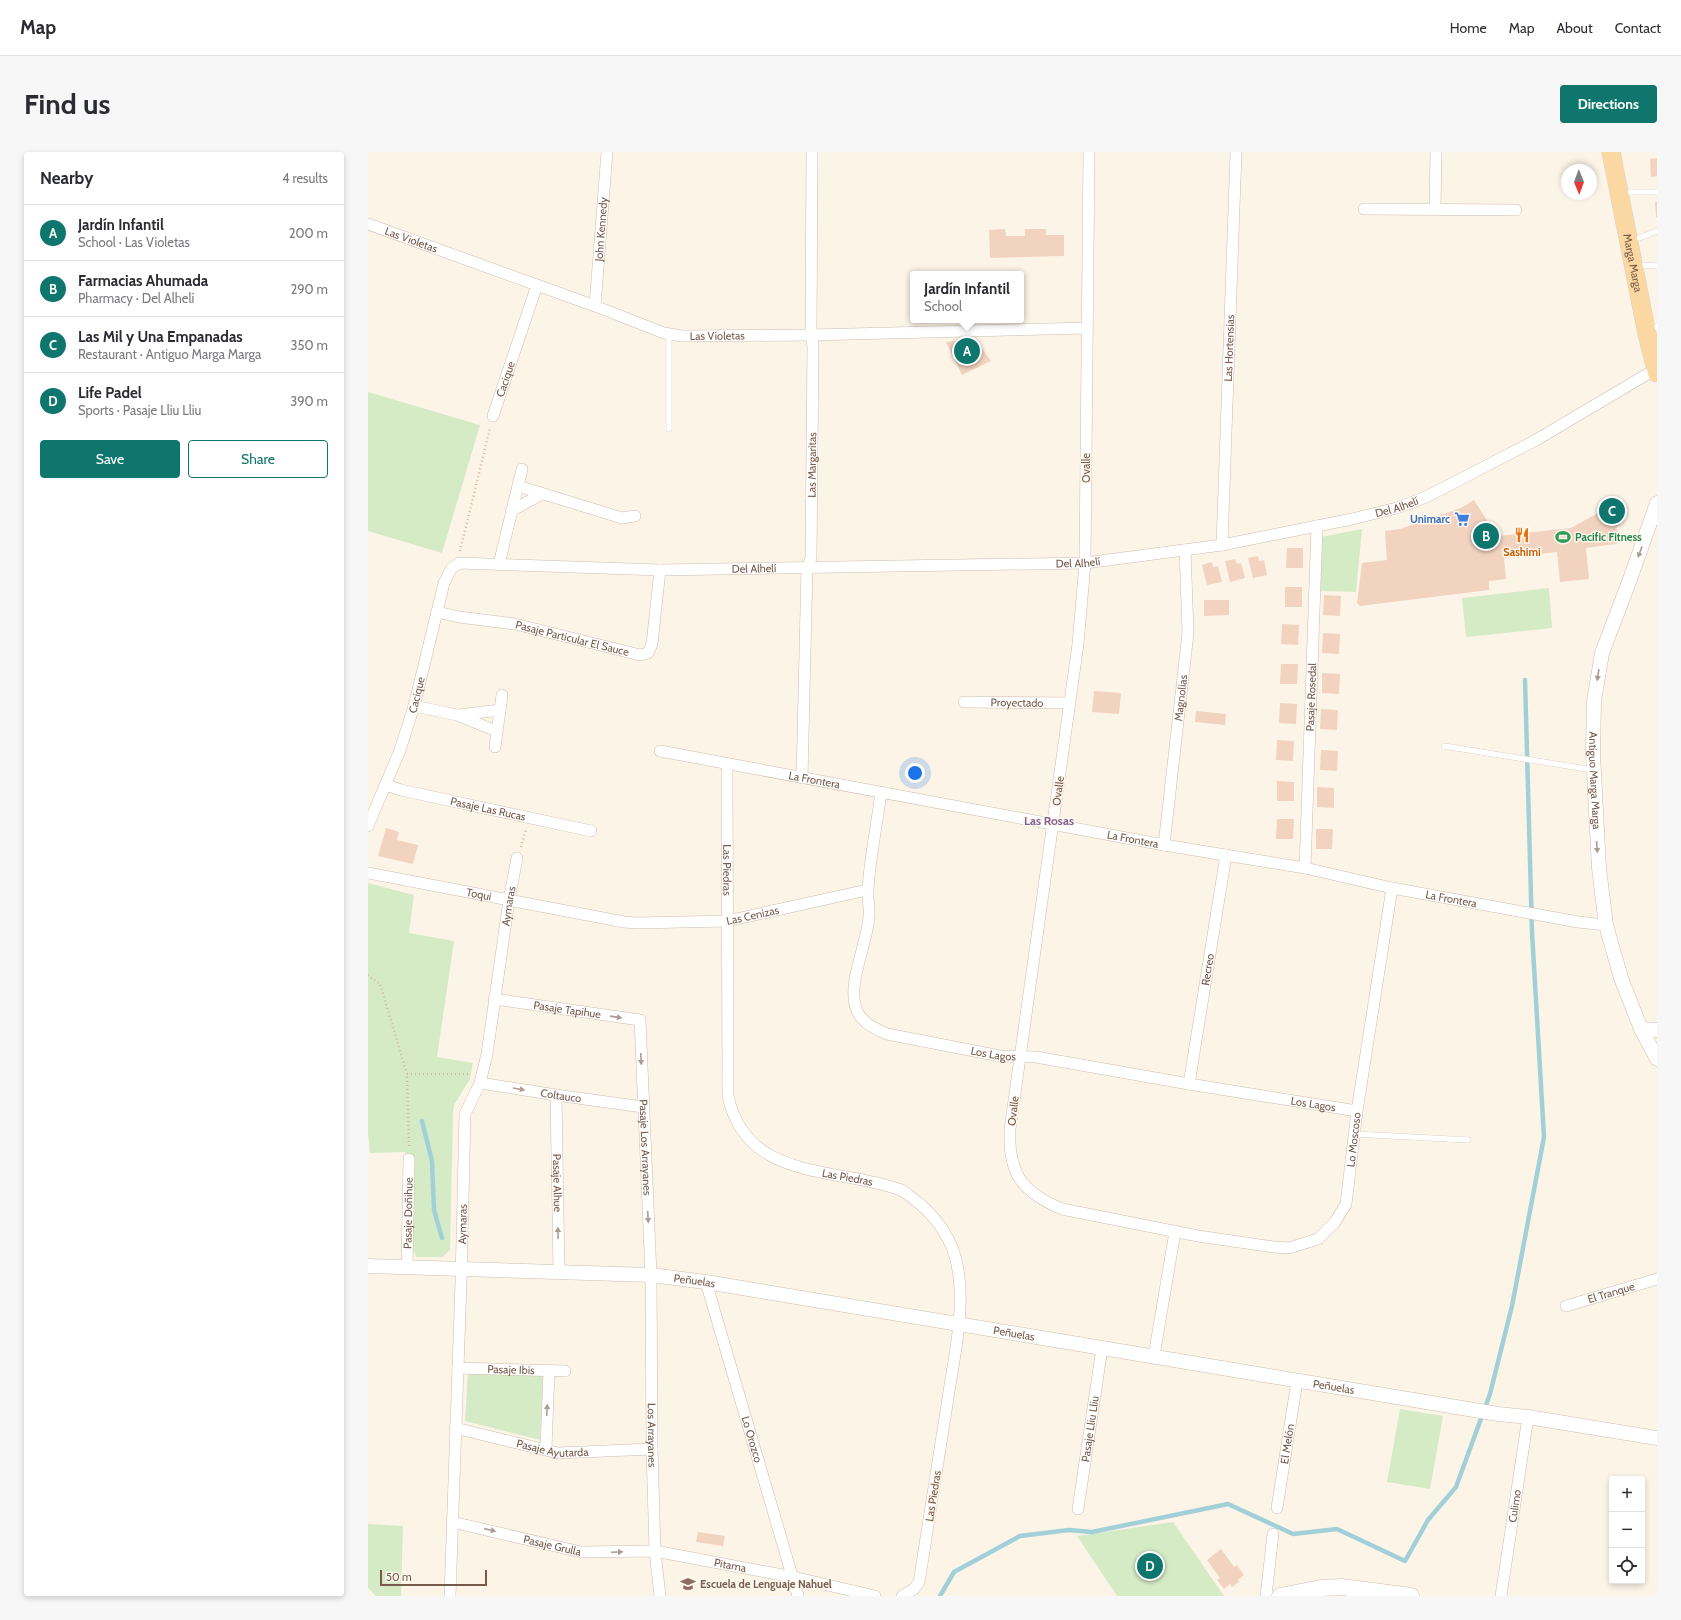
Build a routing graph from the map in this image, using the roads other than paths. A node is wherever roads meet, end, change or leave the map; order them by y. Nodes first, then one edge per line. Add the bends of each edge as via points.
1 (607, 152) edge
2 (812, 152) edge
3 (1089, 152) edge
4 (1236, 152) edge
5 (1436, 152) edge
6 (1611, 152) edge
7 (1620, 152) edge
8 (1630, 192) junction
9 (1657, 192) edge
10 (1364, 208) dead end
11 (1435, 209) junction
12 (1516, 210) dead end
13 (368, 224) edge
14 (1657, 230) edge
15 (1639, 238) junction
16 (1650, 266) edge
17 (537, 285) junction
18 (595, 306) junction
19 (1087, 328) junction
20 (1657, 328) edge
21 (669, 334) junction
22 (811, 335) junction
23 (1657, 370) edge
24 (493, 416) road end
25 (669, 429) dead end
26 (522, 470) dead end
27 (518, 486) junction
28 (542, 494) junction
29 (1657, 503) edge
30 (511, 511) junction
31 (635, 516) dead end
32 (1317, 526) junction
33 (1222, 545) junction
34 (1186, 550) junction
35 (459, 563) joint
36 (1085, 563) junction
37 (499, 564) junction
38 (806, 568) junction
39 (660, 570) junction
40 (437, 612) junction
41 (502, 696) dead end
42 (964, 702) dead end
43 (1070, 703) junction
44 (414, 706) junction
45 (500, 710) junction
46 (456, 715) junction
47 (496, 731) junction
48 (1444, 746) dead end
49 (495, 748) dead end
50 (660, 752) dead end
51 (727, 765) junction
52 (1594, 770) junction
53 (802, 778) junction
54 (386, 785) junction
55 (881, 793) junction
56 (1054, 824) junction
57 (368, 826) edge
58 (591, 831) dead end
59 (1164, 845) junction
60 (1226, 854) junction
61 (517, 858) road end
62 (1306, 868) junction
63 (368, 873) edge
64 (1392, 888) junction
65 (867, 890) junction
66 (509, 900) junction
67 (727, 921) junction
68 (637, 923) joint
69 (1606, 925) junction
70 (494, 999) junction
71 (640, 1020) joint
72 (1641, 1029) junction
73 (1657, 1030) edge
74 (1019, 1057) junction
75 (1657, 1059) edge
76 (481, 1078) junction
77 (1189, 1084) junction
78 (556, 1095) junction
79 (643, 1107) junction
80 (1357, 1111) junction
81 (1354, 1134) junction
82 (1468, 1140) dead end
83 (410, 1159) road end
84 (1175, 1232) junction
85 (368, 1266) edge
86 (407, 1266) junction
87 (462, 1269) junction
88 (559, 1272) junction
89 (651, 1275) junction
90 (1657, 1279) edge
91 (706, 1282) junction
92 (1566, 1306) dead end
93 (959, 1324) junction
94 (1102, 1348) junction
95 (1154, 1356) junction
96 (458, 1368) junction
97 (549, 1371) junction
98 (565, 1371) dead end
99 (1297, 1381) junction
100 (1528, 1417) junction
101 (455, 1428) junction
102 (1657, 1438) edge
103 (546, 1448) junction
104 (652, 1449) junction
105 (1277, 1508) dead end
106 (1078, 1509) dead end
107 (452, 1522) junction
108 (1273, 1534) dead end
109 (655, 1551) junction
110 (793, 1577) junction
111 (904, 1595) edge
112 (450, 1596) edge
113 (660, 1596) edge
114 (798, 1596) edge
115 (875, 1596) edge
116 (1266, 1596) edge
117 (1280, 1596) edge
118 (1411, 1596) edge
119 (1501, 1596) edge

1 - 18 street, John Kennedy
2 - 22 street, Las Margaritas
3 - 19 street, Ovalle
4 - 33 street, Las Hortensias
5 - 11 street
6 - 23 main road, Marga Marga
7 - 8 main road, Marga Marga
8 - 9 lane
8 - 15 main road, Marga Marga
10 - 11 street
11 - 12 street
13 - 17 street, Las Violetas
14 - 15 lane
15 - 16 main road, Marga Marga
16 - 20 main road, Marga Marga
17 - 18 street, Las Violetas
17 - 24 street, Cacique
18 - 21 street, Las Violetas
19 - 22 street, Las Violetas
19 - 36 street, Ovalle
21 - 22 street, Las Violetas
21 - 25 lane
22 - 38 street, Las Margaritas via 813,346 810,558
23 - 32 street, Del Alhelí via 1536,440 1426,497 1397,508
26 - 27 street
27 - 28 street
27 - 30 street
28 - 30 street
28 - 31 street via 622,518
29 -> 52 street, Antiguo Marga Marga via 1602,653 1594,701
30 - 37 street
32 - 33 street, Del Alhelí
32 - 62 street, Pasaje Rosedal
33 - 34 street, Del Alhelí
34 - 36 street, Del Alhelí
34 - 59 street, Magnolias via 1188,633
35 - 37 street, Del Alhelí
35 - 40 street, Cacique via 451,568
36 - 38 street, Del Alhelí
36 - 43 street, Ovalle
37 - 39 street, Del Alhelí
38 - 39 street, Del Alhelí
38 - 53 street, Las Margaritas
39 - 40 street, Pasaje Particular El Sauce via 652,644 648,653 640,655 515,624
40 - 44 street, Cacique
41 - 45 street
42 - 43 street, Proyectado
43 - 56 street, Ovalle
44 - 46 street
44 - 54 street, Cacique
45 - 46 street
45 - 47 street
46 - 47 street
47 - 49 street
48 - 52 lane
50 - 51 street, La Frontera
51 - 53 street, La Frontera
51 - 67 street, Las Piedras
52 -> 69 street, Antiguo Marga Marga via 1599,868
53 - 55 street, La Frontera
54 - 57 street, Cacique
54 - 58 street, Pasaje Las Rucas
55 - 56 street, La Frontera
55 - 65 street, Los Lagos
56 - 59 street, La Frontera
56 - 74 street, Ovalle
59 - 60 street, La Frontera
60 - 62 street, La Frontera
60 - 77 street, Recreo
61 - 66 street, Aymaras
62 - 64 street, La Frontera
63 - 66 street, Toqui
64 - 69 street, La Frontera
64 - 80 street, Lo Moscoso
65 - 67 street, Las Cenizas
65 - 74 street, Los Lagos via 869,917 853,1000 864,1022 887,1034 1000,1056
66 - 68 street, Toqui
66 - 70 street, Aymaras
67 - 68 street, Las Cenizas
67 - 93 street, Las Piedras via 728,1096 731,1113 756,1147 776,1160 900,1189 919,1203 938,1223 952,1248 958,1270
69 - 72 street, Antiguo Marga Marga via 1621,978
70 -> 71 street, Pasaje Tapihue
70 - 76 street, Aymaras via 487,1054
71 -> 79 street, Pasaje Los Arrayanes
72 - 73 street
72 - 75 street, Antiguo Marga Marga
74 - 77 street, Los Lagos via 1036,1057
74 - 84 street, Ovalle via 1010,1144 1014,1168 1024,1186 1034,1195 1062,1209
76 -> 78 street, Coltauco
76 - 87 street, Aymaras via 465,1114
77 - 80 street, Los Lagos
78 - 79 street, Coltauco
88 -> 78 street, Pasaje Alhue
79 -> 89 street, Pasaje Los Arrayanes
80 - 81 street, Lo Moscoso
81 - 82 lane
81 - 84 street, Lo Moscoso via 1346,1204 1335,1222 1318,1239 1289,1248 1274,1248
83 - 86 street, Pasaje Doñihue
84 - 95 street
85 - 86 street, Peñuelas
86 - 87 street, Peñuelas
87 - 88 street, Peñuelas
87 - 96 street, Aymaras
88 - 89 street, Peñuelas
89 - 91 street, Peñuelas
89 - 104 street, Los Arrayanes
90 - 92 street, El Tranque
91 - 93 street, Peñuelas
91 - 110 street, Lo Orozco
93 - 94 street, Peñuelas
93 - 111 street, Las Piedras via 919,1582 914,1589
94 - 95 street, Peñuelas
94 - 106 street, Pasaje Lliu Lliu
95 - 99 street, Peñuelas
96 - 97 street, Pasaje Ibis
96 - 101 street, Aymaras
97 - 98 street, Pasaje Ibis
103 -> 97 street
99 - 100 street, Peñuelas
99 - 105 street, El Melón
100 - 102 street, Peñuelas
100 - 119 street, Culimo
101 - 103 street, Pasaje Ayutarda
101 - 107 street, Aymaras
103 - 104 street, Pasaje Ayutarda via 558,1453
104 - 109 street, Los Arrayanes
107 -> 109 street, Pasaje Grulla via 581,1552
107 - 112 street, Aymaras
108 - 116 street
109 - 110 street, Pitama
109 - 113 street, Los Arrayanes
110 - 114 street, Lo Orozco
110 - 115 street, Pitama
117 - 118 main road via 1321,1588 1342,1587

